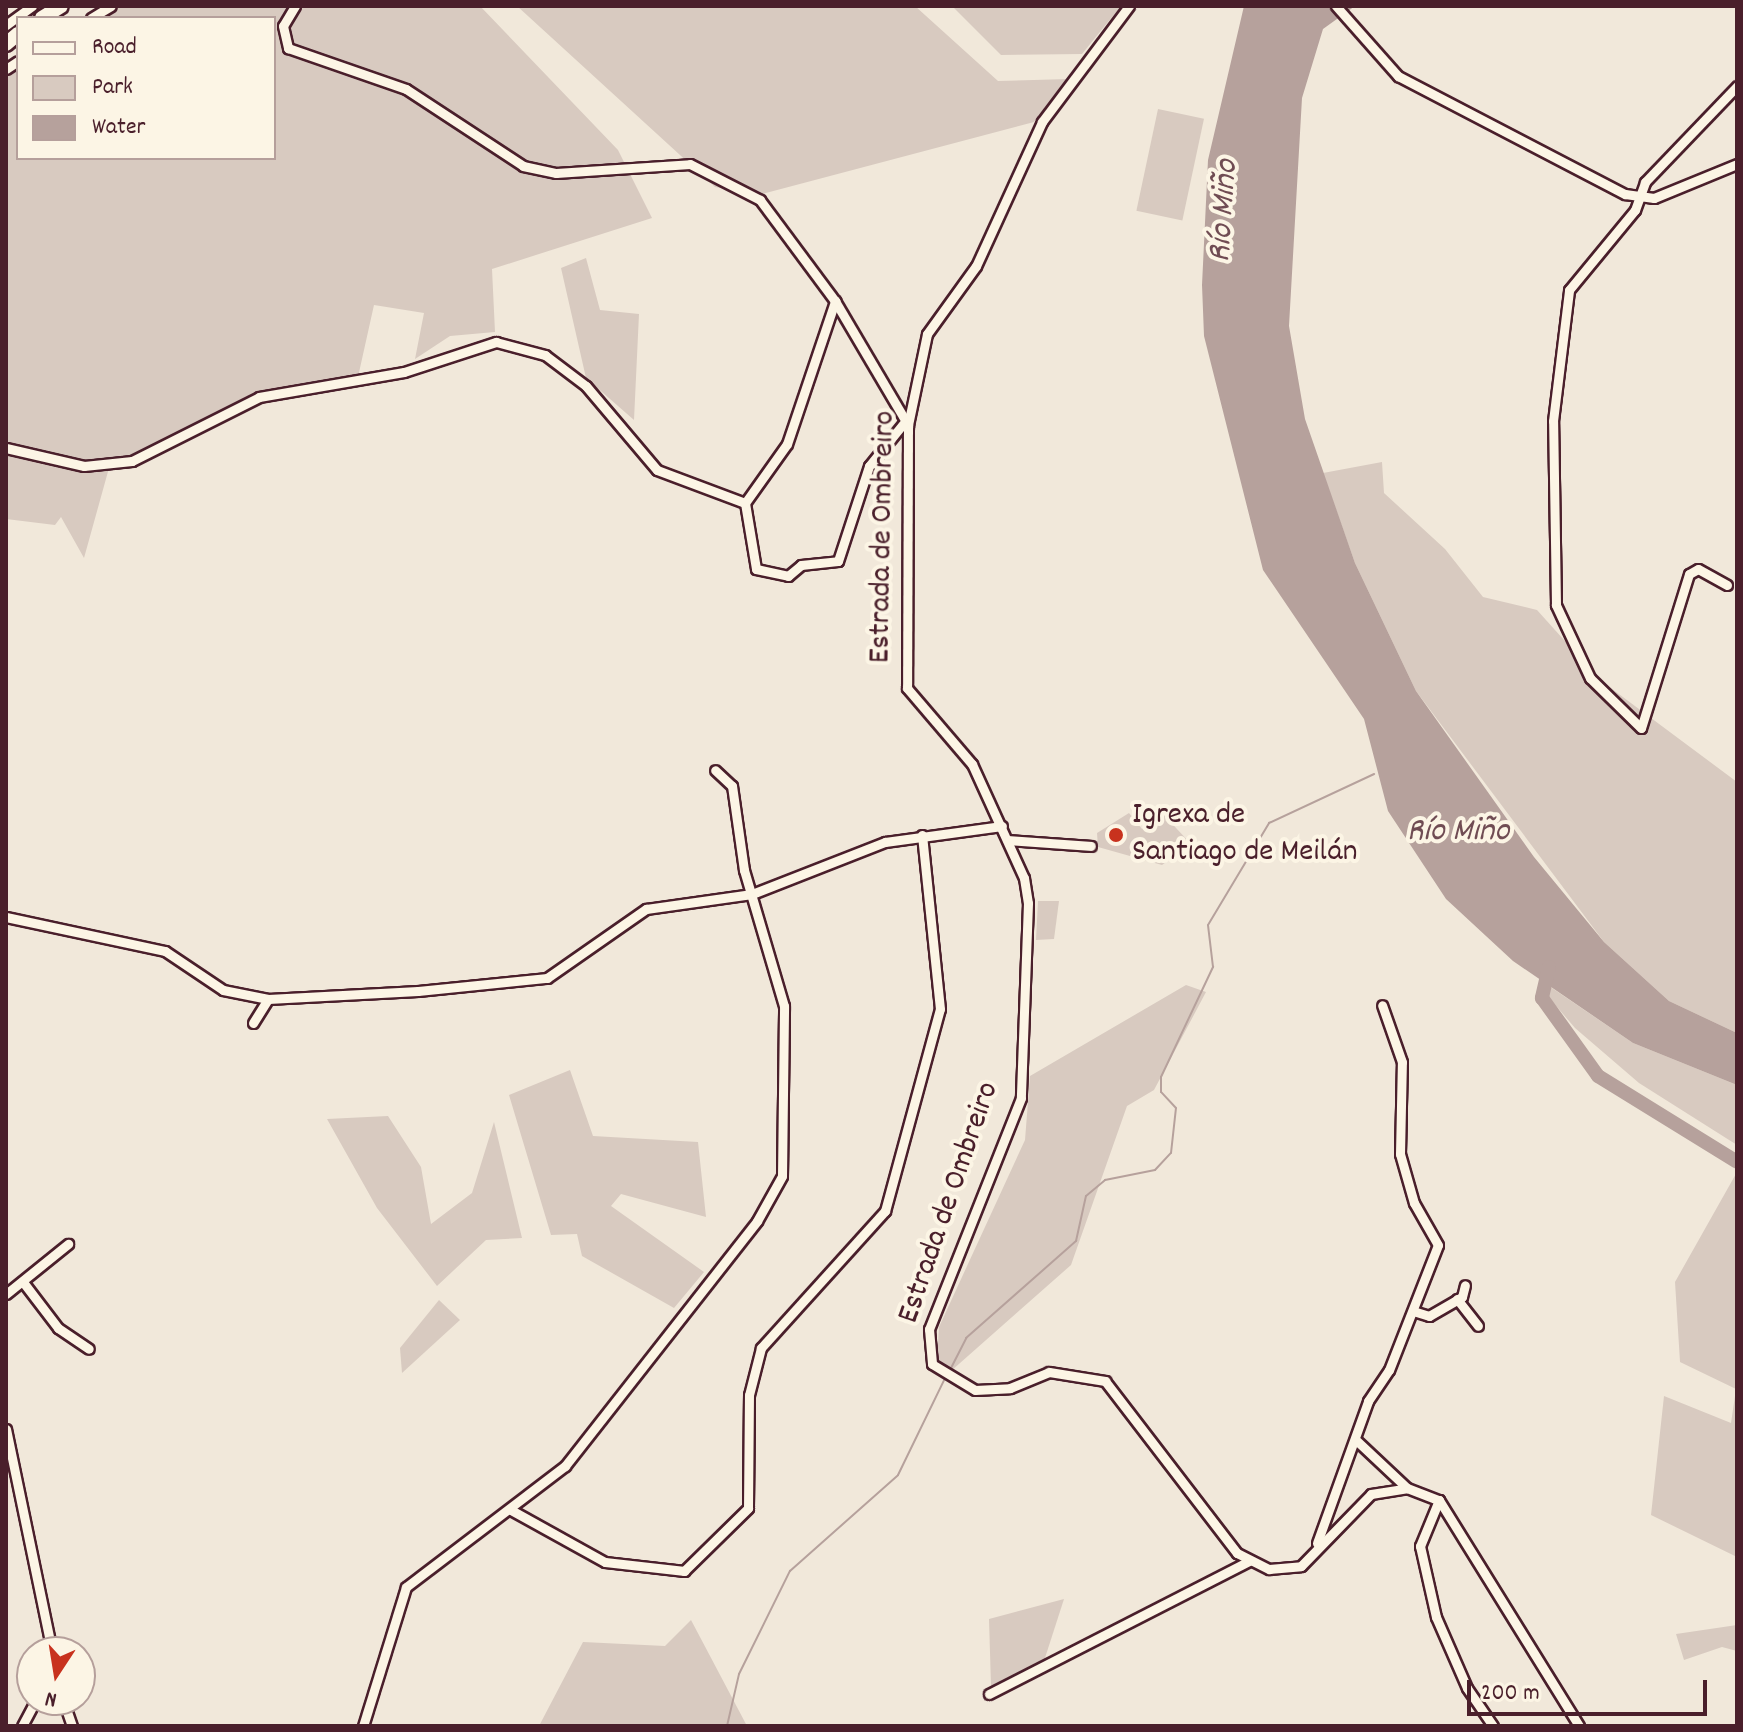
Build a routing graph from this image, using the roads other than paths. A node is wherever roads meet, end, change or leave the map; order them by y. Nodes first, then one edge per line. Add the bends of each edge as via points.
1 (295, 6) edge
2 (1129, 6) edge
3 (1336, 6) edge
4 (1737, 86) edge
5 (1737, 164) edge
6 (1640, 199) junction
7 (835, 301) junction
8 (906, 424) junction
9 (6, 448) edge
10 (745, 503) junction
11 (1727, 585) dead end
12 (715, 770) dead end
13 (1002, 826) junction
14 (922, 835) junction
15 (1008, 840) junction
16 (1091, 846) dead end
17 (752, 894) junction
18 (6, 917) edge
19 (268, 999) junction
20 (1382, 1005) dead end
21 (253, 1023) dead end
22 (68, 1244) dead end
23 (23, 1282) junction
24 (1465, 1285) dead end
25 (6, 1294) edge
26 (1457, 1299) junction
27 (1413, 1311) junction
28 (1478, 1326) dead end
29 (89, 1349) dead end
30 (6, 1429) edge
31 (1357, 1441) junction
32 (1407, 1488) junction
33 (1439, 1500) junction
34 (511, 1510) junction
35 (1316, 1546) junction
36 (1249, 1561) junction
37 (49, 1636) edge
38 (989, 1694) dead end
39 (363, 1726) edge
40 (1493, 1726) edge
41 (1579, 1726) edge

1 - 7 street via 283,26 288,48 406,89 523,166 556,173 668,164 709,170 777,214 807,271
2 - 8 street, Estrada de Ombreiro via 1042,122 976,266 927,334
3 - 6 street via 1398,76
4 - 6 street via 1645,182
5 - 6 street
6 - 11 street via 1564,302 1553,421 1556,605 1590,678 1641,728 1689,574 1698,569
7 - 8 street
7 - 10 street via 787,444
8 - 10 street via 876,451 838,561 801,565 788,576 756,569
8 - 13 street, Estrada de Ombreiro via 907,688 972,764
9 - 10 street via 84,466 132,461 259,397 404,372 496,342 545,355 586,386 657,470
12 - 17 street via 732,786
13 - 14 street
13 - 15 street, Estrada de Ombreiro
14 - 17 street via 885,842
14 - 34 street via 940,1009 885,1211 761,1348 749,1395 748,1508 695,1569 684,1571 605,1562
15 - 16 street
15 - 36 street, Estrada de Ombreiro via 1028,903 1021,1098 929,1329 932,1364 975,1390 1010,1388 1049,1372 1105,1381
17 - 19 street via 646,909 547,978
17 - 34 street via 784,1006 782,1176 757,1221 565,1466
18 - 19 street via 165,951 223,990
19 - 21 street
20 - 27 street via 1402,1062 1400,1154 1414,1203 1438,1245
22 - 23 street
23 - 25 street
23 - 29 street via 58,1328
24 - 26 street
26 - 27 street via 1429,1316
26 - 28 street
27 - 31 street
30 - 37 street
31 - 32 street
31 - 35 street
32 - 33 street
32 - 35 street via 1371,1494
33 - 40 street via 1420,1546 1436,1617 1467,1688
33 - 41 street
34 - 39 street via 406,1587
35 - 36 street via 1287,1572
36 - 38 street

